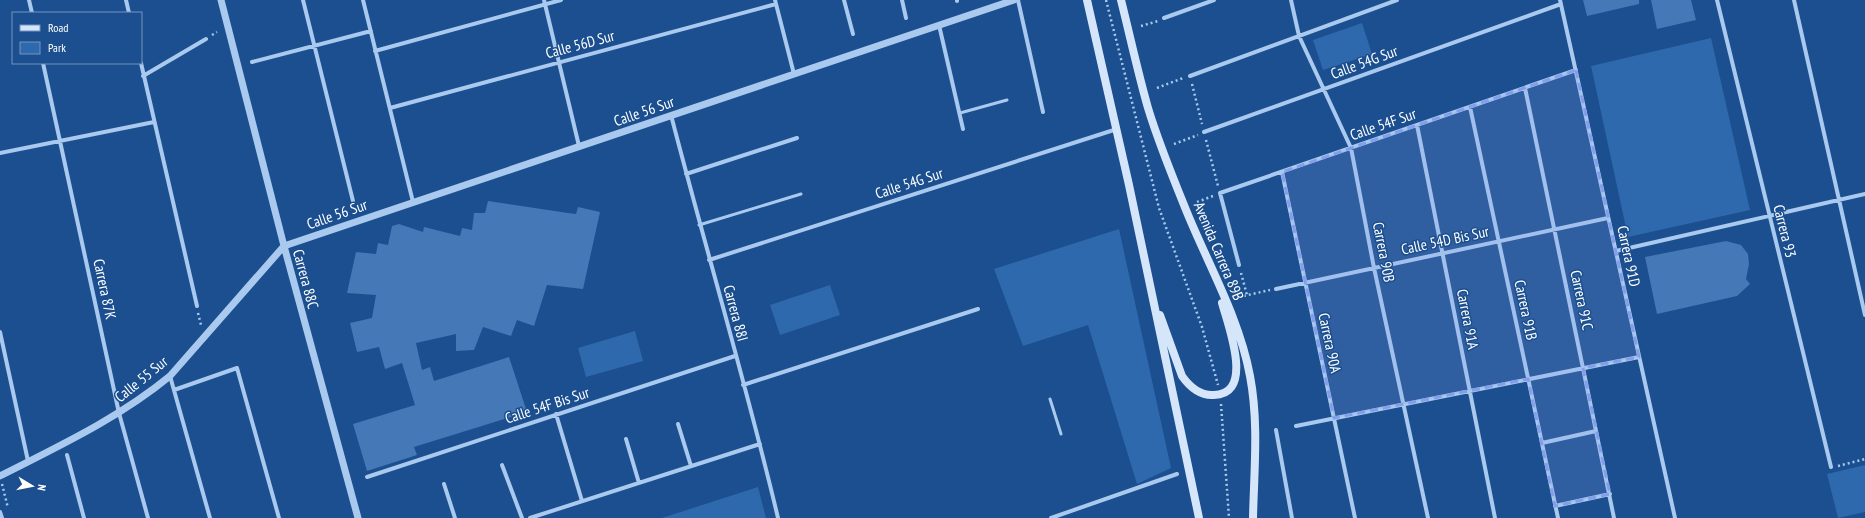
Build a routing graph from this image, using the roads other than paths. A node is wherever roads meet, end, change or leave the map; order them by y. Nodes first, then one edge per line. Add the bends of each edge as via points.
1 (29, 0) edge
2 (126, 0) edge
3 (221, 0) edge
4 (303, 0) edge
5 (363, 0) edge
6 (561, 0) edge
7 (844, 0) edge
8 (902, 0) edge
9 (1014, 0) edge
10 (1018, 0) edge
11 (1087, 0) edge
12 (1121, 0) edge
13 (1214, 0) edge
14 (1291, 0) edge
15 (1397, 0) edge
16 (1717, 0) edge
17 (1794, 0) edge
18 (544, 2) edge
19 (776, 2) edge
20 (1561, 2) edge
21 (32, 12) edge
22 (129, 12) edge
23 (906, 18) dead end
24 (1164, 18) road end
25 (938, 25) junction
26 (370, 30) junction
27 (853, 34) dead end
28 (1299, 36) junction
29 (206, 38) dead end
30 (314, 45) junction
31 (376, 51) junction
32 (252, 62) dead end
33 (559, 63) junction
34 (43, 64) edge
35 (140, 64) edge
36 (1576, 70) junction
37 (794, 74) junction
38 (143, 76) junction
39 (1190, 76) road end
40 (1525, 88) junction
41 (1324, 89) junction
42 (1007, 100) dead end
43 (1470, 107) junction
44 (390, 108) junction
45 (1043, 112) dead end
46 (960, 113) junction
47 (671, 115) junction
48 (154, 122) junction
49 (1417, 125) junction
50 (963, 129) dead end
51 (1116, 129) junction
52 (1204, 132) road end
53 (797, 138) dead end
54 (60, 141) junction
55 (579, 146) junction
56 (1351, 148) junction
57 (0, 154) edge
58 (1282, 172) junction
59 (686, 174) junction
60 (801, 194) dead end
61 (1865, 194) edge
62 (1839, 200) junction
63 (354, 201) dead end
64 (413, 202) junction
65 (1769, 216) junction
66 (1608, 218) junction
67 (699, 225) junction
68 (1554, 229) junction
69 (1499, 241) junction
70 (284, 246) junction
71 (1616, 251) junction
72 (1442, 253) junction
73 (709, 260) junction
74 (1239, 265) road end
75 (1374, 268) junction
76 (1214, 276) junction
77 (1306, 282) junction
78 (1276, 289) road end
79 (1150, 290) junction
80 (197, 306) road end
81 (978, 310) dead end
82 (1865, 315) edge
83 (0, 332) edge
84 (735, 356) junction
85 (1639, 357) junction
86 (1584, 368) junction
87 (170, 376) junction
88 (1528, 380) junction
89 (744, 385) junction
90 (174, 390) junction
91 (1470, 391) junction
92 (1050, 399) dead end
93 (1404, 404) junction
94 (119, 413) junction
95 (556, 414) junction
96 (1334, 418) junction
97 (678, 424) dead end
98 (1296, 426) dead end
99 (1276, 430) dead end
100 (1596, 431) junction
101 (1061, 434) dead end
102 (626, 439) dead end
103 (1542, 443) junction
104 (760, 444) junction
105 (67, 455) dead end
106 (28, 462) junction
107 (502, 465) dead end
108 (691, 466) junction
109 (1832, 467) road end
110 (1177, 474) dead end
111 (0, 476) edge
112 (367, 477) dead end
113 (639, 483) junction
114 (444, 484) dead end
115 (1610, 494) junction
116 (582, 502) junction
117 (1555, 506) junction
118 (0, 512) edge
119 (2, 518) edge
120 (84, 518) edge
121 (148, 518) edge
122 (210, 518) edge
123 (279, 518) edge
124 (358, 518) edge
125 (456, 518) edge
126 (522, 518) edge
127 (530, 518) edge
128 (778, 518) edge
129 (1051, 518) edge
130 (1199, 518) edge
131 (1253, 518) edge
132 (1292, 518) edge
133 (1355, 518) edge
134 (1428, 518) edge
135 (1495, 518) edge
136 (1558, 518) edge
137 (1614, 518) edge
138 (1675, 518) edge

1 - 21 street
2 - 22 street
3 - 70 street, Carrera 88C
4 - 30 street
5 - 26 street
6 - 18 street
7 - 27 street
8 - 23 street
9 - 25 street, Calle 56 Sur
10 - 45 street
11 - 51 main road
12 - 76 main road, Avenida Carrera 89B via 1148,109 1179,193
13 - 24 street
14 - 28 street, Carrera 90B
15 - 28 street
16 - 65 street, Carrera 93
17 - 62 street
18 - 31 street
18 - 33 street
19 - 33 street, Calle 56D Sur
19 - 37 street
20 - 36 street, Carrera 91D
20 - 41 street, Calle 54G Sur
25 - 37 street, Calle 56 Sur
25 - 46 street
26 - 30 street
26 - 31 street
28 - 39 street
28 - 41 street, Carrera 90B
29 - 38 street
30 - 32 street
30 - 63 street
31 - 44 street
33 - 44 street, Calle 56D Sur
33 - 55 street
34 - 54 street, Carrera 87K
35 - 38 street
36 - 40 street, Calle 54F Sur
36 - 66 street, Carrera 91D
37 - 47 street, Calle 56 Sur
38 - 48 street
40 - 43 street, Calle 54F Sur
40 - 68 street, Carrera 91C
41 - 52 street, Calle 54G Sur
41 - 56 street, Carrera 90B
42 - 46 lane
43 - 49 street, Calle 54F Sur
43 - 69 street, Carrera 91B
44 - 64 street
46 - 50 street
47 - 55 street, Calle 56 Sur
47 - 59 street, Carrera 88I
48 - 54 street
48 - 80 street
49 - 56 street, Calle 54F Sur
49 - 72 street, Carrera 91A
51 - 73 street, Calle 54G Sur
51 - 79 main road
53 - 59 street
54 - 57 street
54 - 94 street, Carrera 87K
55 - 64 street, Calle 56 Sur
56 - 58 street, Calle 54F Sur
56 - 75 street, Carrera 90B
58 - 74 street, Calle 54F Sur via 1220,193
58 - 77 street, Carrera 90A
59 - 67 street, Carrera 88I
60 - 67 lane
61 - 62 street
62 - 65 street
62 - 82 street
64 - 70 street, Calle 56 Sur
65 - 71 street
65 - 109 street, Carrera 93
66 - 68 street, Calle 54D Bis Sur
66 - 71 street, Carrera 91D
67 - 73 street, Carrera 88I
68 - 69 street, Calle 54D Bis Sur
68 - 86 street, Carrera 91C
69 - 72 street, Calle 54D Bis Sur
69 - 88 street, Carrera 91B
70 - 87 street, Calle 55 Sur
70 - 124 street, Carrera 88C
71 - 85 street, Carrera 91D
72 - 75 street, Calle 54D Bis Sur
72 - 91 street, Carrera 91A
73 - 84 street, Carrera 88I
75 - 77 street, Calle 54D Bis Sur
75 - 93 street, Carrera 90B
76 - 79 main road via 1234,344 1237,367 1231,387 1220,394 1206,394 1194,390 1182,376
76 - 131 main road, Avenida Carrera 89B via 1232,315 1244,350 1253,392
77 - 78 street, Calle 54D Bis Sur
77 - 96 street, Carrera 90A
79 - 130 main road
81 - 89 street
83 - 106 street
84 - 89 street, Carrera 88I
84 - 95 street, Calle 54F Bis Sur
85 - 86 street
85 - 138 street, Carrera 91D
86 - 88 street
86 - 100 street, Carrera 91C
87 - 90 street
87 - 94 street, Calle 55 Sur
88 - 91 street
88 - 103 street, Carrera 91B
89 - 104 street, Carrera 88I
90 - 122 street
90 - 123 street via 237,368
91 - 93 street
91 - 135 street, Carrera 91A
92 - 101 lane
93 - 96 street
93 - 134 street, Carrera 90B
94 - 106 street, Calle 55 Sur
94 - 121 street, Carrera 87K
95 - 112 street, Calle 54F Bis Sur
95 - 116 street
96 - 98 street
96 - 133 street, Carrera 90A
97 - 108 street
99 - 132 street
100 - 103 street
100 - 115 street, Carrera 91C
102 - 113 street
103 - 117 street, Carrera 91B
104 - 108 street
104 - 128 street, Carrera 88I
105 - 120 street
106 - 111 street, Calle 55 Sur
107 - 126 street
108 - 113 street
110 - 129 street
113 - 116 street
114 - 125 street
115 - 117 street
115 - 137 street, Carrera 91C
116 - 127 street
117 - 136 street, Carrera 91B
118 - 119 street

